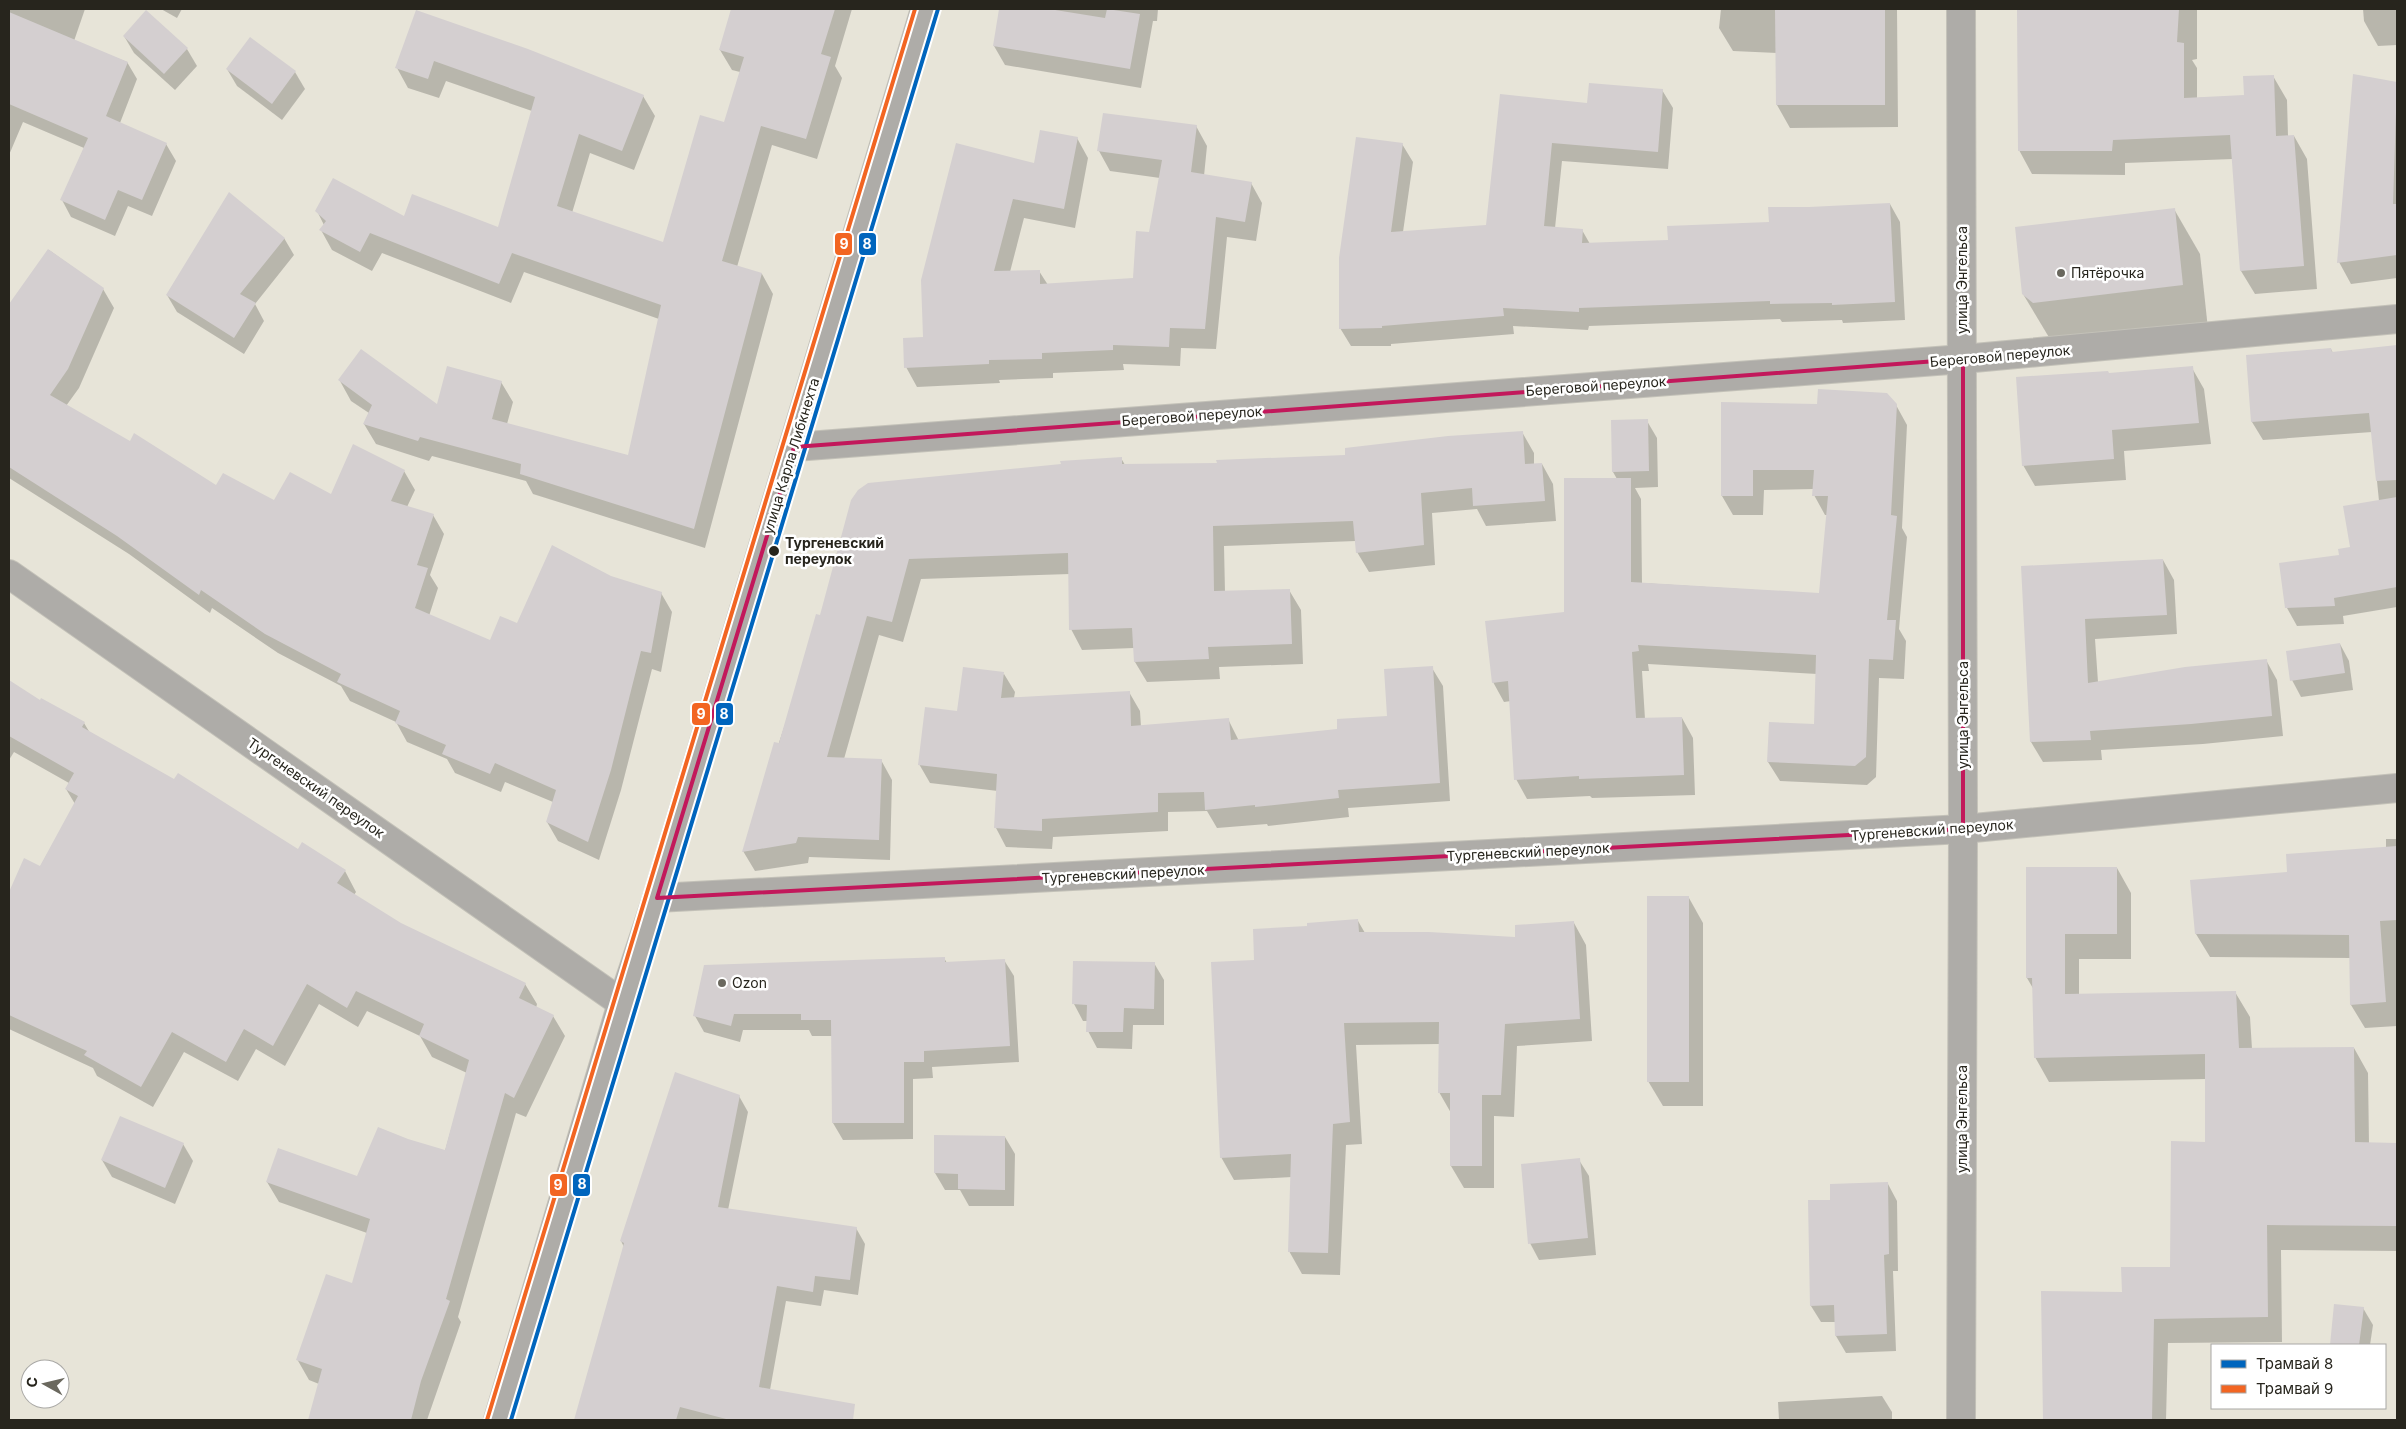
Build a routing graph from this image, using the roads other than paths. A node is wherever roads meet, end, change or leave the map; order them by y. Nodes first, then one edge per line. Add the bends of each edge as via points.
1 (925, 9) edge
2 (1961, 9) edge
3 (2397, 319) edge
4 (1963, 360) junction
5 (794, 447) junction
6 (9, 574) edge
7 (2397, 788) edge
8 (1963, 830) junction
9 (657, 898) junction
10 (622, 1003) junction
11 (498, 1420) edge
12 (1961, 1420) edge

1 - 5 street, улица Карла Либкнехта
2 - 4 street, улица Энгельса
3 - 4 street, Береговой переулок
4 - 5 street, Береговой переулок
4 - 8 street, улица Энгельса
5 - 9 street, улица Карла Либкнехта
6 - 10 street, Тургеневский переулок
7 - 8 street, Тургеневский переулок
8 - 9 street, Тургеневский переулок
8 - 12 street, улица Энгельса
9 - 10 street, улица Карла Либкнехта
10 - 11 street, улица Карла Либкнехта

